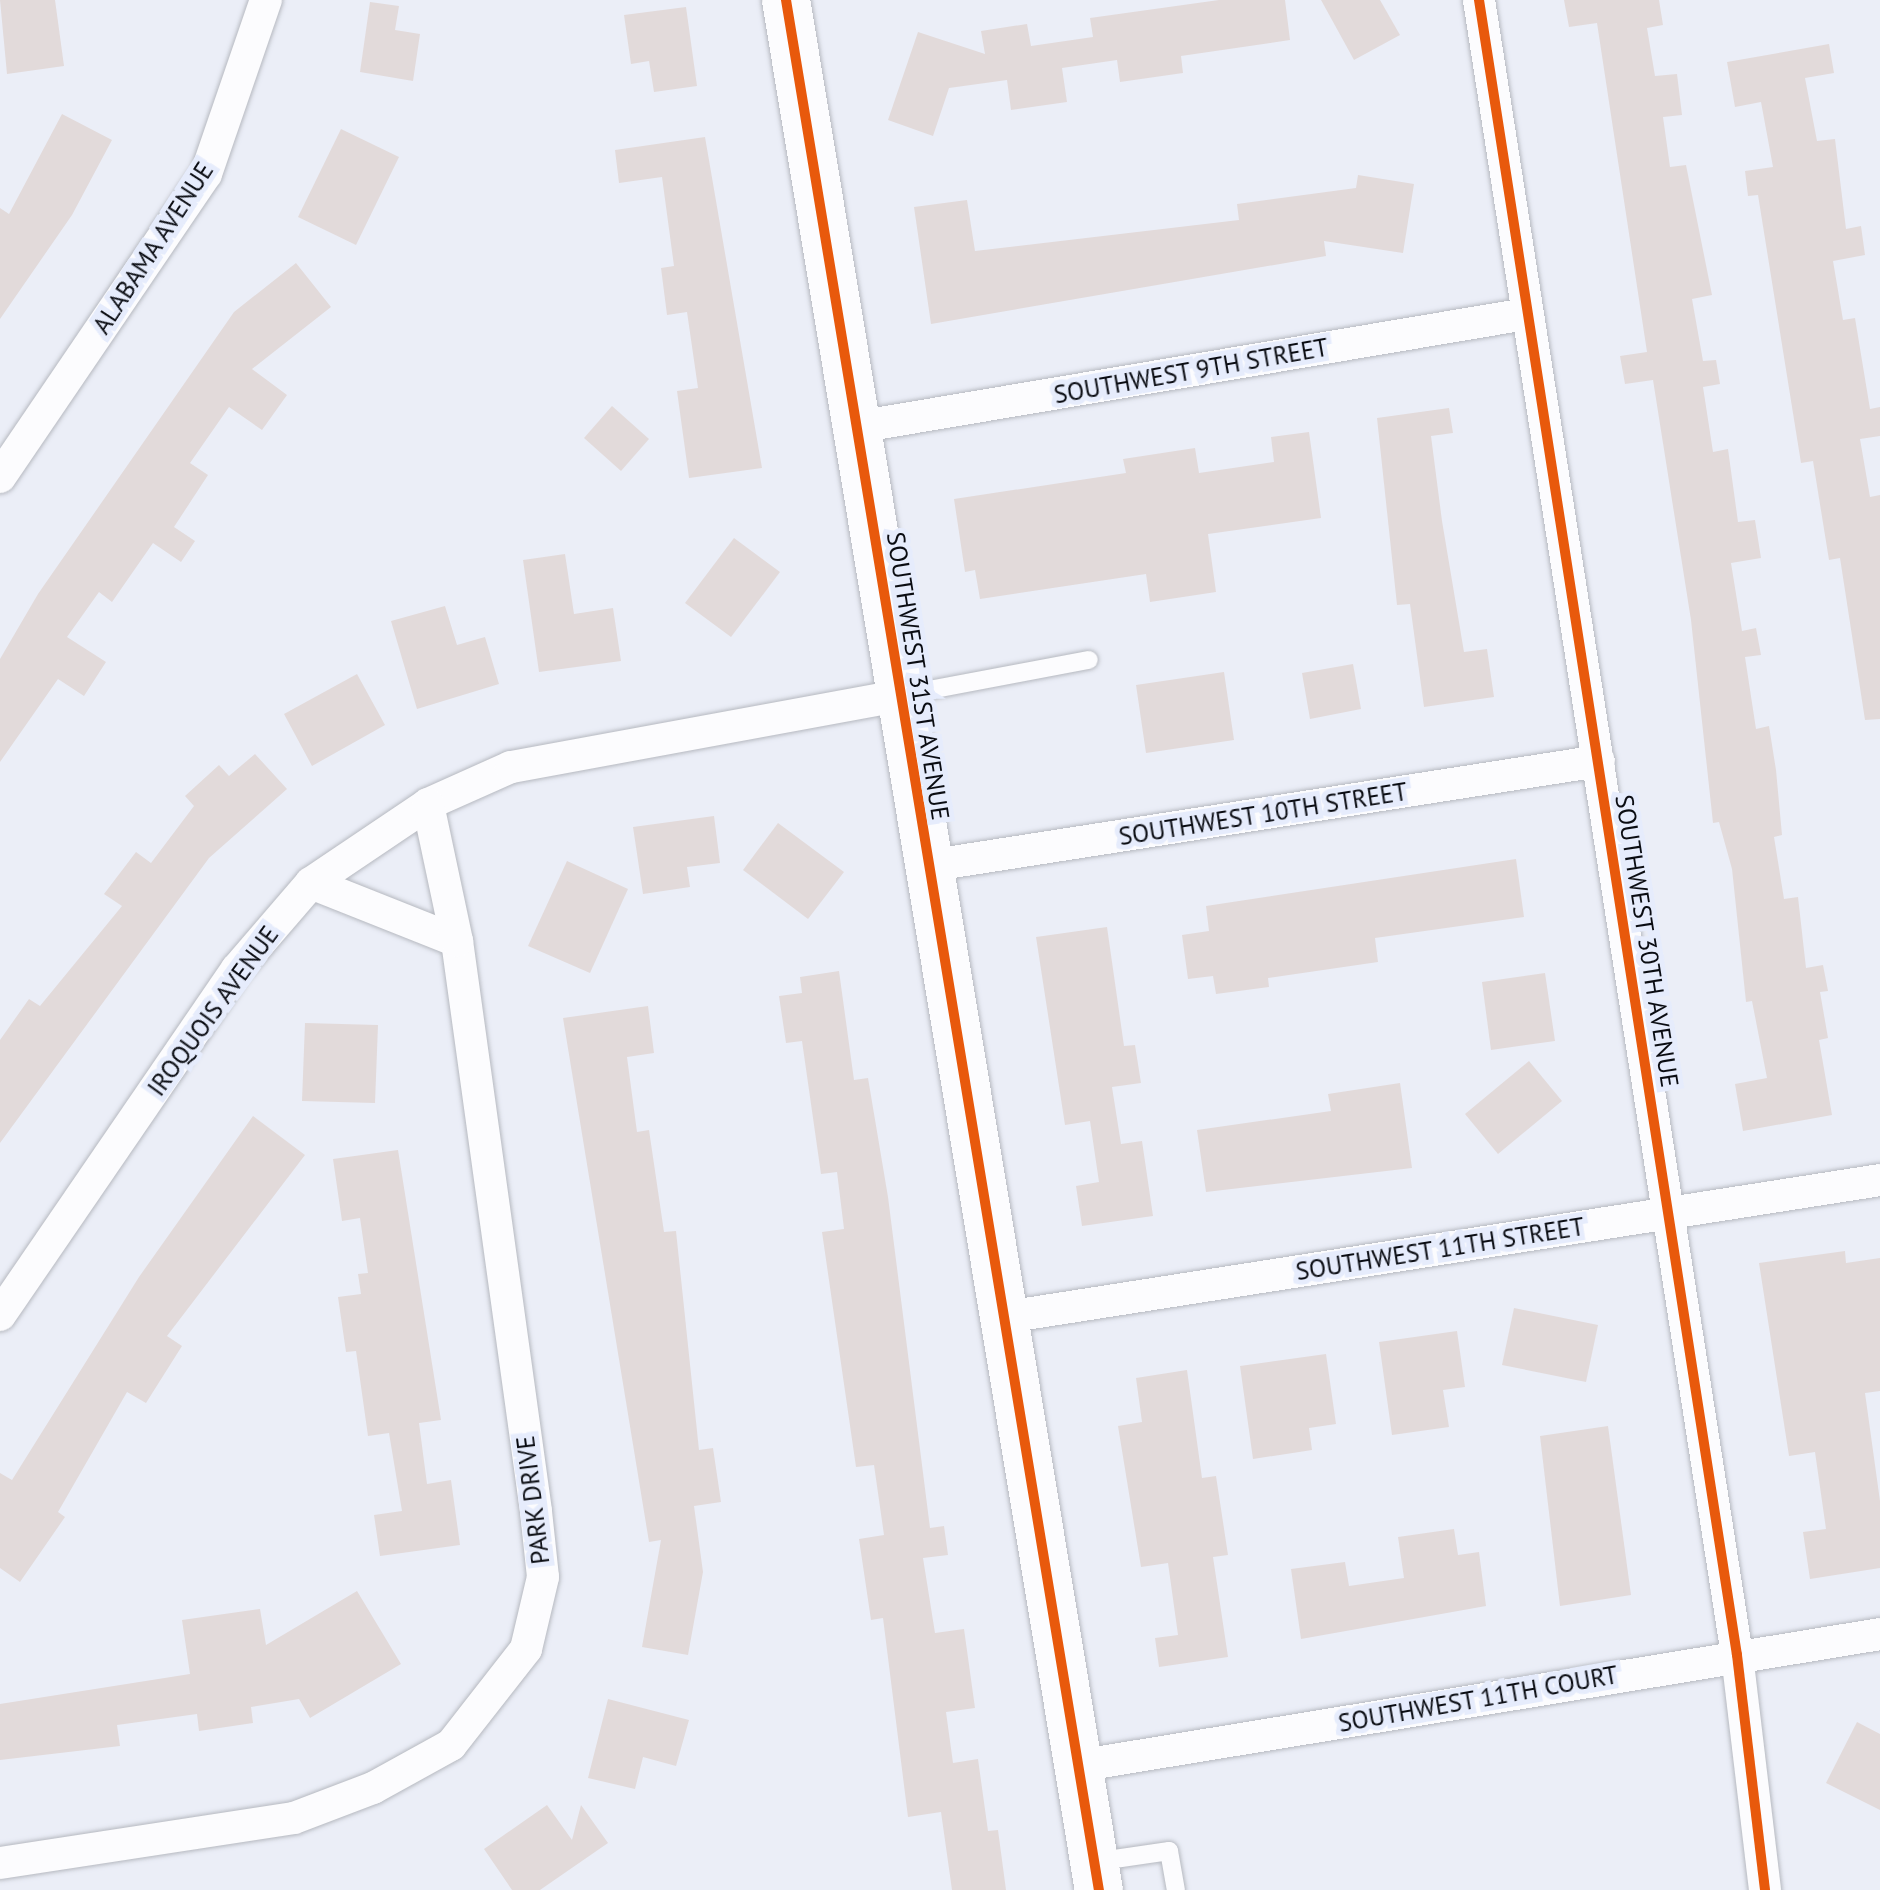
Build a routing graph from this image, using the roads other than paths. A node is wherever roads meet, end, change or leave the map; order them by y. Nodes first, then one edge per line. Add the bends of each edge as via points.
1 (266, 0) edge
2 (786, 0) edge
3 (1479, 0) edge
4 (1526, 314) junction
5 (856, 427) junction
6 (0, 478) edge
7 (1089, 660) dead end
8 (902, 695) junction
9 (1598, 761) junction
10 (428, 804) junction
11 (927, 866) junction
12 (311, 883) junction
13 (457, 941) junction
14 (1880, 1180) edge
15 (1670, 1213) junction
16 (0, 1315) edge
17 (1000, 1318) junction
18 (1880, 1634) edge
19 (1737, 1655) junction
20 (1077, 1766) junction
21 (0, 1863) edge
22 (1096, 1876) edge
23 (1176, 1890) edge
24 (1765, 1890) edge

1 - 6 street, ALABAMA AVENUE via 206,174
2 - 5 main road, SOUTHWEST 31ST AVENUE
3 - 4 street, SOUTHWEST 30TH AVENUE
4 - 5 street, SOUTHWEST 9TH STREET
4 - 9 street, SOUTHWEST 30TH AVENUE
5 - 8 main road, SOUTHWEST 31ST AVENUE
7 - 8 lane
8 - 10 street, IROQUOIS AVENUE via 512,766
8 - 11 main road, SOUTHWEST 31ST AVENUE
9 - 11 street, SOUTHWEST 10TH STREET
9 - 15 street, SOUTHWEST 30TH AVENUE
10 - 12 street, IROQUOIS AVENUE
10 - 13 street, PARK DRIVE
11 - 17 main road, SOUTHWEST 31ST AVENUE
12 - 13 street
12 - 16 street, IROQUOIS AVENUE via 237,969
13 - 21 street, PARK DRIVE via 543,1577 526,1649 451,1745 373,1788 294,1818
14 - 15 street, SOUTHWEST 11TH STREET
15 - 17 street, SOUTHWEST 11TH STREET
15 - 19 street, SOUTHWEST 30TH AVENUE
17 - 20 main road, SOUTHWEST 31ST AVENUE
18 - 19 street, SOUTHWEST 11TH COURT
19 - 20 street, SOUTHWEST 11TH COURT
19 - 24 street, SOUTHWEST 30TH AVENUE
20 - 22 main road, SOUTHWEST 31ST AVENUE
22 - 23 lane via 1168,1852

